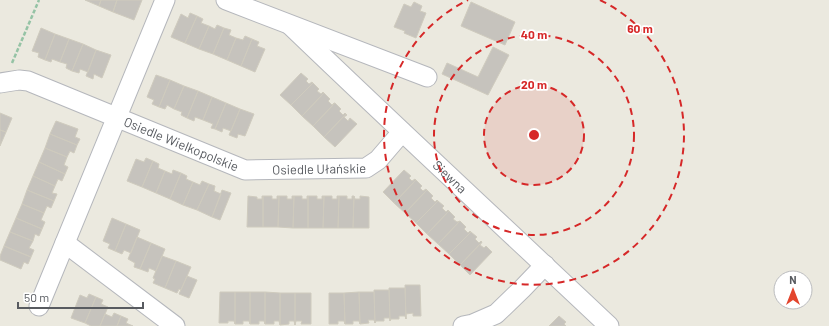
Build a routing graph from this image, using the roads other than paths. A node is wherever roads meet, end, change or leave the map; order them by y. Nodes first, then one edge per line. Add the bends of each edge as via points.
1 (165, 0) edge
2 (226, 0) edge
3 (291, 26) junction
4 (427, 77) dead end
5 (2, 83) edge
6 (116, 118) junction
7 (402, 132) junction
8 (245, 170) joint
9 (65, 243) junction
10 (545, 265) junction
11 (39, 306) dead end
12 (175, 326) edge
13 (463, 326) edge
14 (609, 326) edge

1 - 6 street, Osiedle Wielkopolskie
2 - 3 street, Siewna
3 - 4 street, Siewna
3 - 7 street, Siewna
5 - 6 street, Osiedle Wielkopolskie via 28,81
6 - 8 street, Osiedle Wielkopolskie
6 - 9 street, Osiedle Wielkopolskie
7 - 8 street, Osiedle Ułańskie via 378,160 366,168
7 - 10 street, Siewna
9 - 11 street, Osiedle Wielkopolskie
9 - 12 street
10 - 13 street via 496,314
10 - 14 street, Siewna

